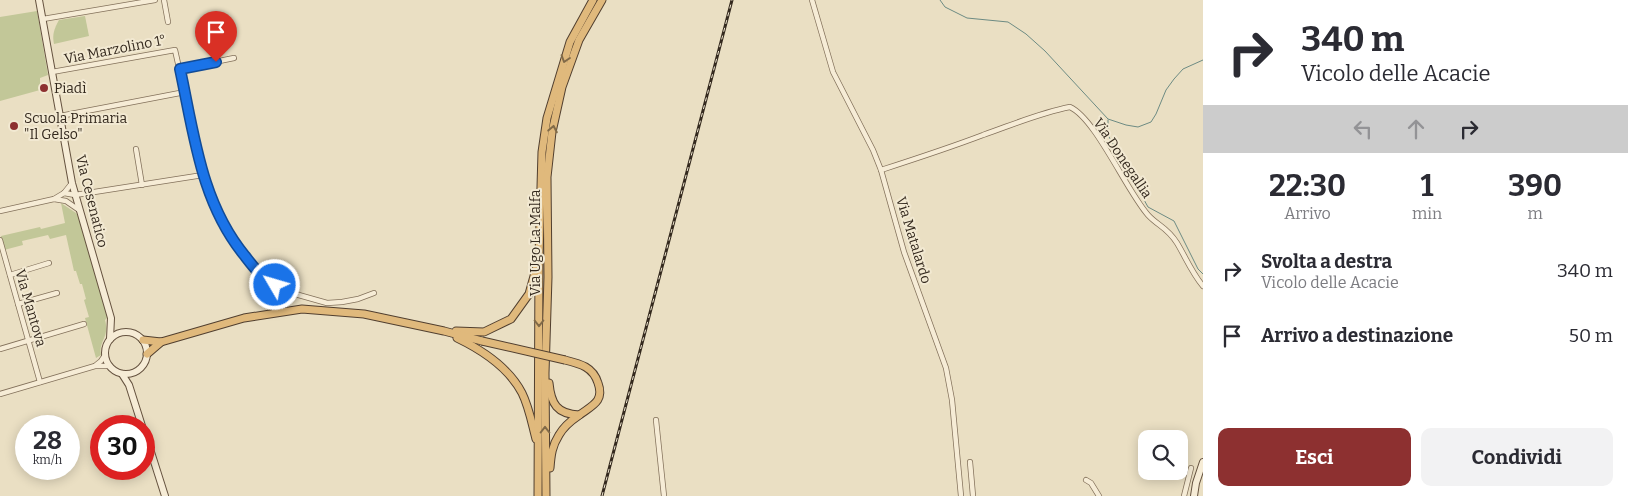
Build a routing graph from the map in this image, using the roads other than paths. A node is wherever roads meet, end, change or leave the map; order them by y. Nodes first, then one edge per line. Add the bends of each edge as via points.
1 (39, 0) edge
2 (155, 0) edge
3 (164, 0) edge
4 (593, 0) edge
5 (602, 0) edge
6 (812, 0) edge
7 (43, 19) junction
8 (168, 22) dead end
9 (234, 58) dead end
10 (180, 69) junction
11 (52, 72) junction
12 (185, 92) junction
13 (60, 116) junction
14 (136, 149) dead end
15 (881, 170) junction
16 (203, 175) junction
17 (72, 183) junction
18 (142, 185) junction
19 (64, 193) junction
20 (75, 195) junction
21 (54, 198) junction
22 (66, 201) junction
23 (79, 210) junction
24 (0, 211) edge
25 (0, 240) edge
26 (539, 257) junction
27 (49, 263) dead end
28 (10, 274) junction
29 (1203, 286) edge
30 (57, 292) dead end
31 (374, 293) dead end
32 (18, 304) junction
33 (111, 318) junction
34 (84, 324) dead end
35 (444, 330) junction
36 (124, 332) junction
37 (110, 339) junction
38 (28, 340) junction
39 (143, 340) junction
40 (161, 342) junction
41 (0, 348) edge
42 (147, 354) junction
43 (105, 355) junction
44 (95, 366) junction
45 (110, 366) junction
46 (135, 372) junction
47 (546, 373) junction
48 (122, 374) junction
49 (40, 382) junction
50 (130, 385) junction
51 (0, 394) edge
52 (139, 415) edge
53 (578, 415) junction
54 (656, 420) dead end
55 (538, 449) junction
56 (970, 462) dead end
57 (1203, 462) edge
58 (155, 466) edge
59 (1192, 468) dead end
60 (1086, 480) dead end
61 (164, 496) edge
62 (538, 496) edge
63 (546, 496) edge
64 (549, 496) edge
65 (664, 496) edge
66 (961, 496) edge
67 (973, 496) edge
68 (1099, 496) edge
69 (1184, 496) edge
70 (1194, 496) edge

1 - 7 main road, Via Cesenatico
2 - 7 street
3 - 8 street
4 -> 26 highway, Via Ugo La Malfa via 570,42 547,118 542,152
47 -> 5 highway, Via Ugo La Malfa via 548,177 552,132 562,87 579,40
6 - 15 street, Via Matalardo via 833,72
7 - 11 main road, Via Cesenatico
9 - 10 street
10 - 11 street, Via Marzolino 1° via 175,50
10 - 12 street, Via Marzolino 1°
11 - 13 main road, Via Cesenatico
12 - 13 street
12 - 16 street, Via Marzolino 1°
13 - 17 main road, Via Cesenatico
14 - 18 street
15 - 29 street, Via Donegallia via 1018,121 1070,107 1100,140 1148,215 1168,230
15 - 66 street, Via Matalardo via 904,252 946,368
16 - 18 street
16 - 31 street, Via Marzolino 1° via 218,216 239,250 262,278 288,292 327,303 358,299
17 - 19 street
17 - 20 main road, Via Cesenatico
18 - 20 street
19 - 20 street
19 - 21 street
20 - 22 street
20 - 23 main road, Via Cesenatico
21 - 22 street
21 - 24 street
22 - 23 street
23 - 33 main road, Via Cesenatico
25 - 28 street, Via Mantova
26 - 35 highway via 529,294 511,319 484,332
26 -> 55 highway, Via Ugo La Malfa
27 - 28 street
28 - 32 street, Via Mantova
30 - 32 street
32 - 38 street, Via Mantova
33 - 36 main road, Via Cesenatico
33 - 37 main road, Via Cesenatico
34 - 38 street
35 - 40 highway via 364,314 302,309 244,318
35 - 53 highway, bridge via 585,365 595,374 600,387 599,398 592,408
35 - 55 highway via 469,343 510,376 522,393
36 - 37 main road
36 - 39 main road via 131,332
37 - 43 main road
38 - 41 street
38 - 49 street, Via Mantova
39 - 40 highway
39 - 42 main road
40 - 42 highway
42 - 46 main road via 141,368
43 - 44 street
43 - 45 main road
44 - 45 street
44 - 49 street
45 - 48 main road
46 - 48 main road
46 - 50 main road
47 - 53 highway via 554,404 562,412
63 -> 47 highway, Via Ugo La Malfa
48 - 50 main road
49 - 51 street
50 - 52 main road
53 - 64 highway via 560,433 551,451
54 - 65 street
55 - 62 highway, Via Ugo La Malfa
56 - 67 street
57 - 70 main road
58 - 61 main road
59 - 69 street
60 - 68 street

